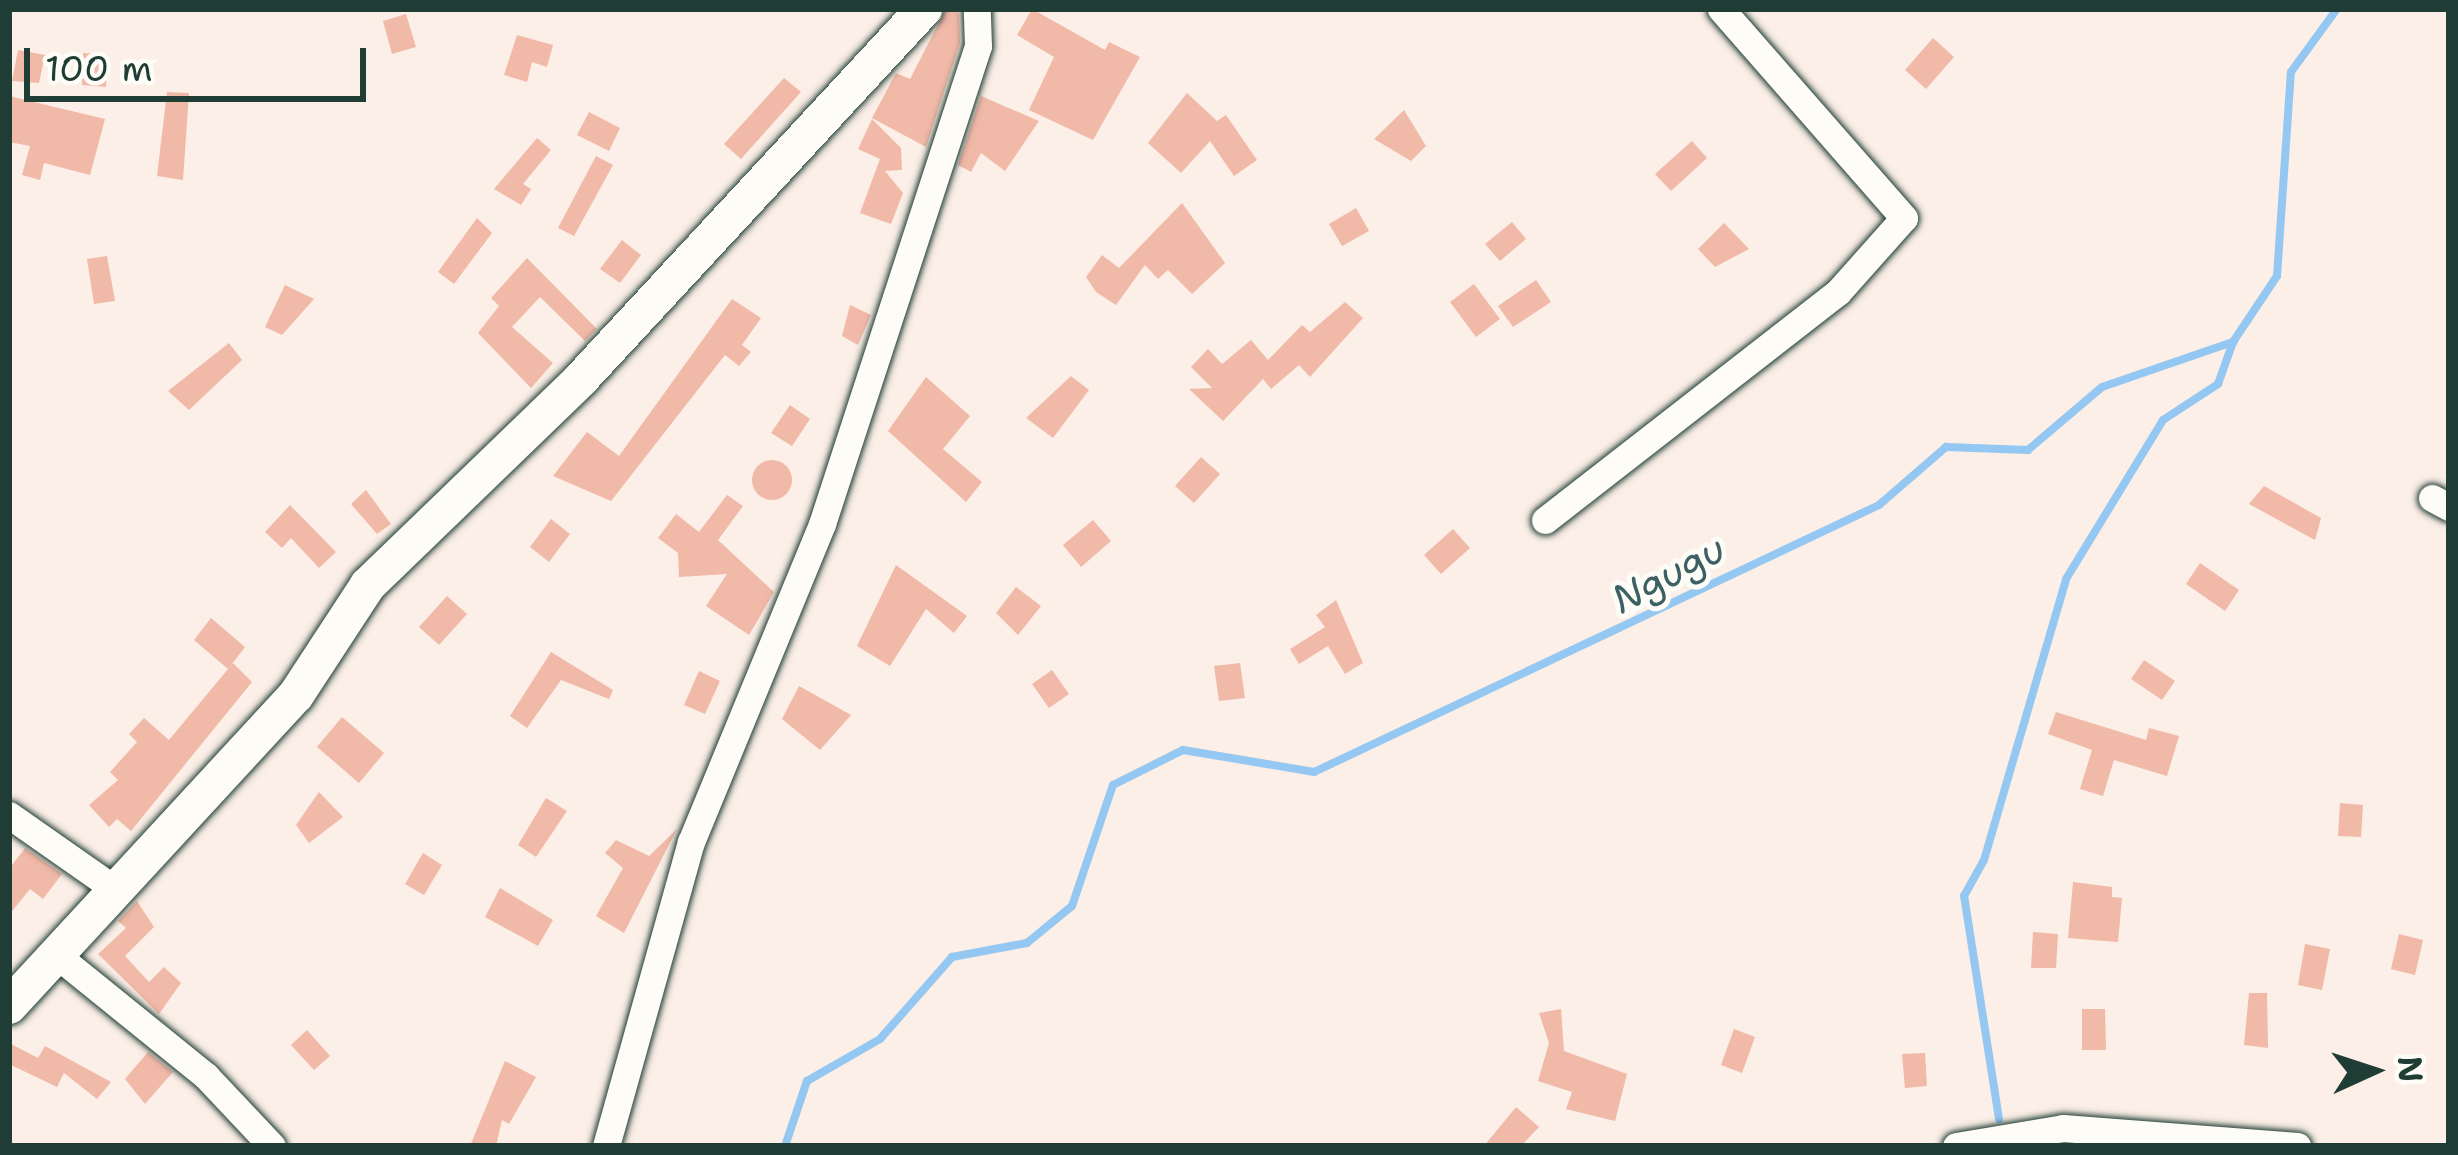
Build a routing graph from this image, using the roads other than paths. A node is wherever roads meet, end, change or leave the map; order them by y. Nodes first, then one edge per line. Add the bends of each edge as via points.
1 (924, 9) edge
2 (977, 9) edge
3 (1721, 9) edge
4 (1545, 520) dead end
5 (9, 814) edge
6 (112, 887) junction
7 (55, 953) junction
8 (9, 1006) edge
9 (272, 1146) edge
10 (606, 1146) edge
11 (1956, 1146) edge
12 (2297, 1146) edge

1 - 6 main road via 581,379 368,585 296,695
2 - 10 street via 978,46 822,524 691,842
3 - 4 street via 1904,218 1838,292
5 - 6 street
6 - 7 main road
7 - 8 main road
7 - 9 street via 206,1076
11 - 12 street via 2063,1128

